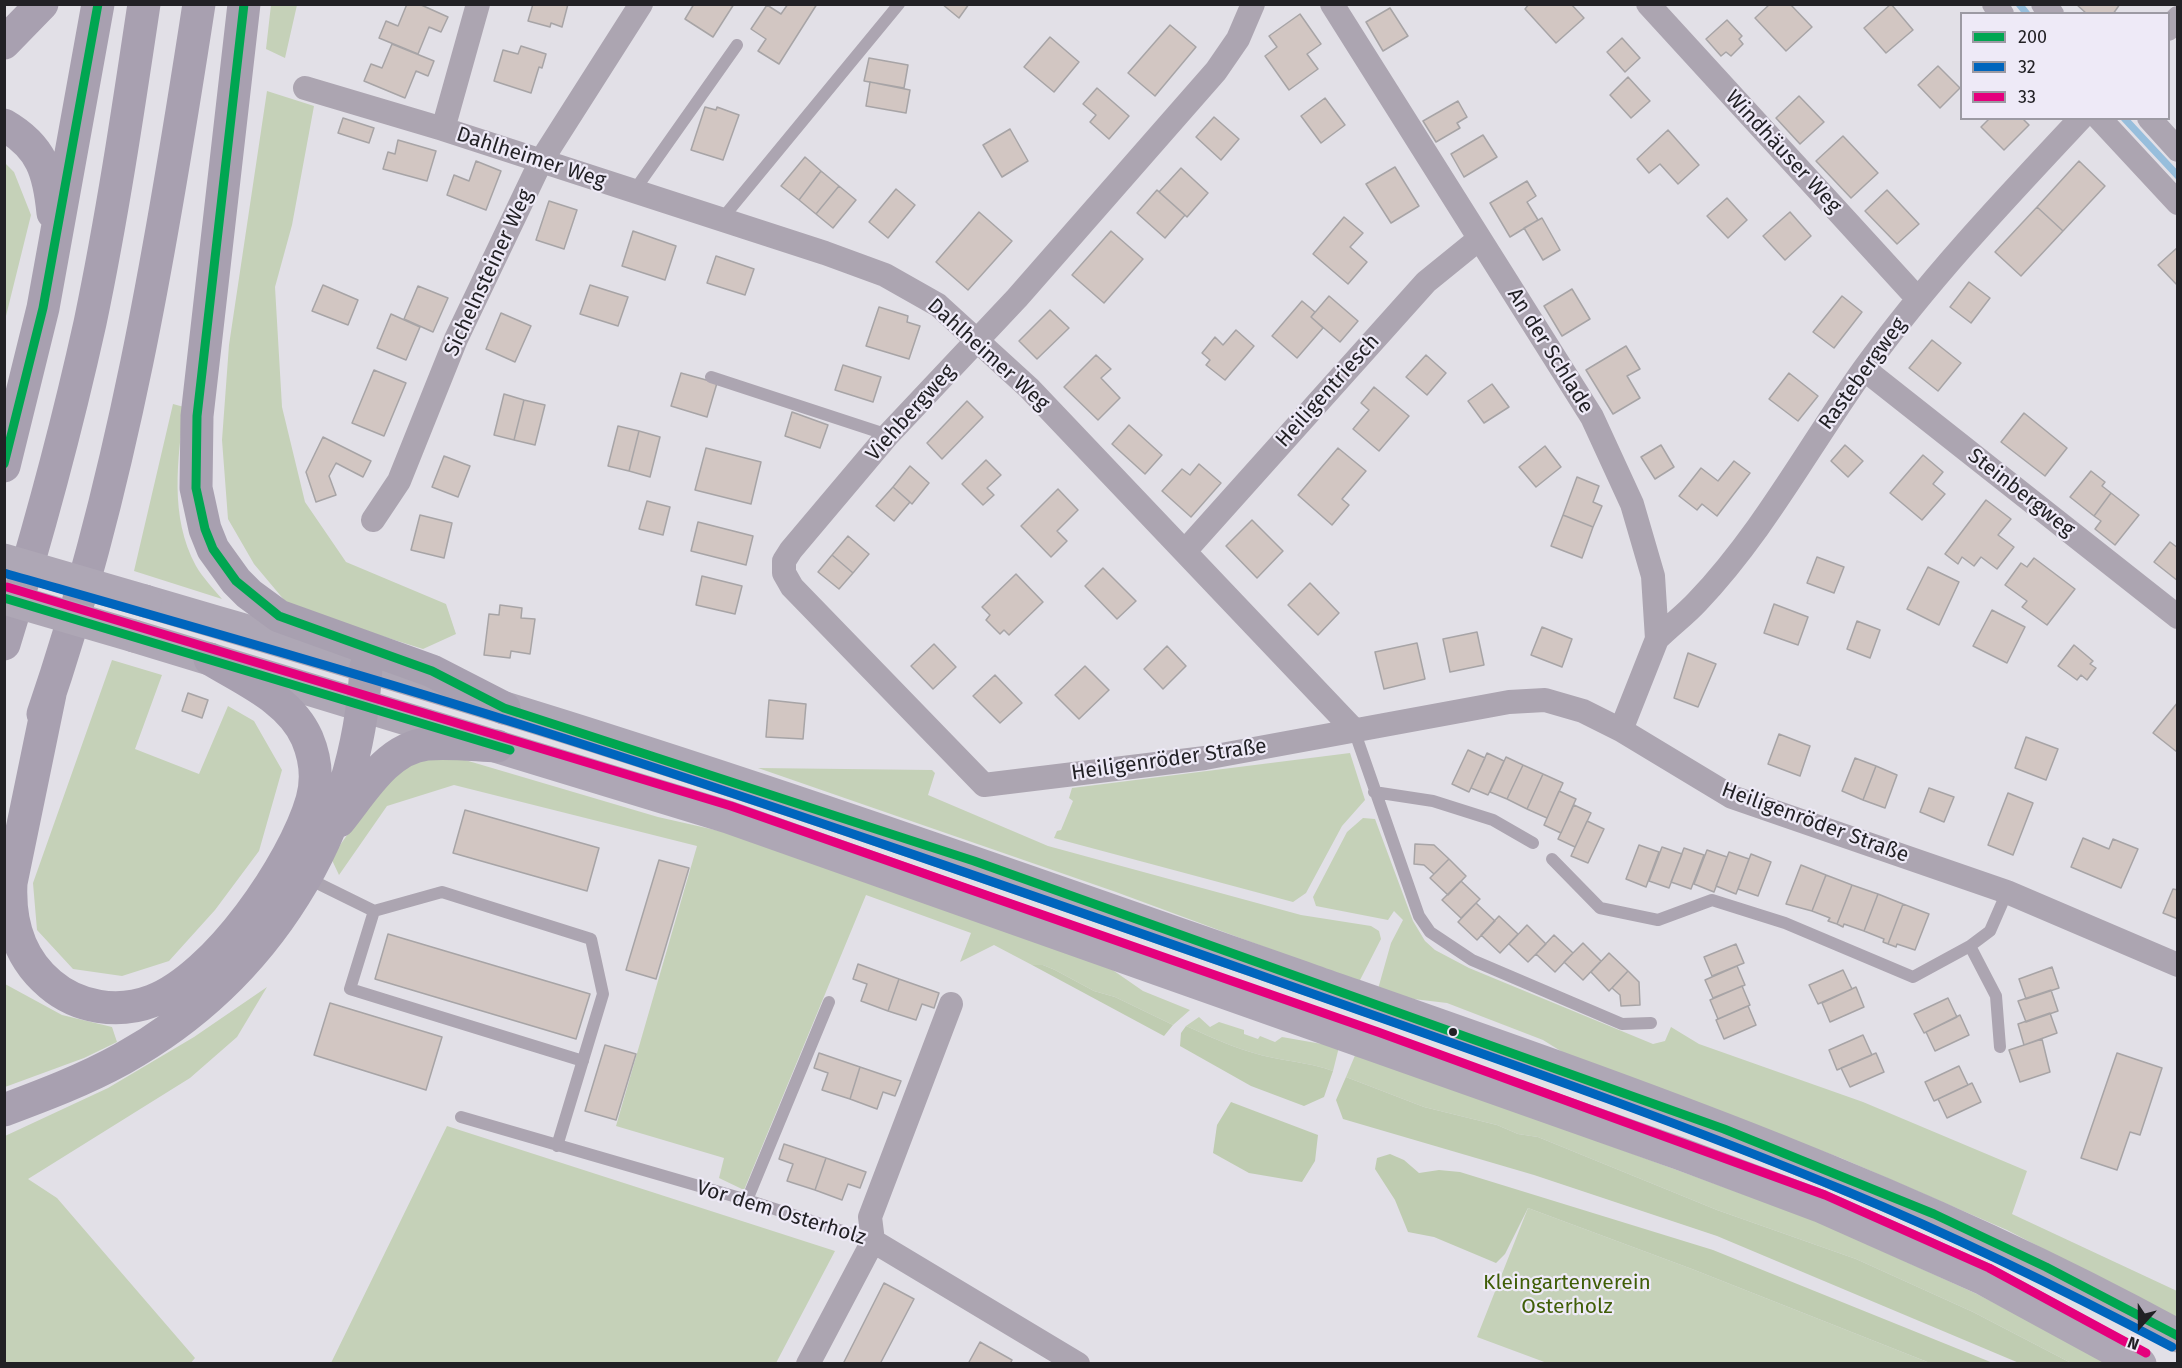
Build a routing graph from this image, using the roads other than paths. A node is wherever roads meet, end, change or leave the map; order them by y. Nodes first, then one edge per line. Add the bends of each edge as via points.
1 (42, 4) edge
2 (98, 4) edge
3 (144, 4) edge
4 (199, 4) edge
5 (244, 4) edge
6 (478, 4) edge
7 (641, 4) edge
8 (899, 4) edge
9 (1253, 4) edge
10 (1332, 4) edge
11 (1648, 4) edge
12 (4, 43) edge
13 (737, 45) dead end
14 (305, 88) dead end
15 (2079, 120) edge
16 (2101, 120) edge
17 (2151, 120) edge
18 (4, 125) edge
19 (443, 129) junction
20 (2178, 150) edge
21 (541, 161) junction
22 (634, 191) junction
23 (2178, 203) edge
24 (721, 219) junction
25 (1479, 239) junction
26 (55, 245) junction
27 (1918, 299) junction
28 (975, 342) junction
29 (1864, 369) junction
30 (711, 377) dead end
31 (888, 435) junction
32 (4, 466) edge
33 (373, 520) dead end
34 (1185, 551) junction
35 (4, 560) edge
36 (4, 598) edge
37 (2178, 617) edge
38 (1657, 639) junction
39 (4, 644) edge
40 (210, 659) junction
41 (366, 667) junction
42 (50, 694) junction
43 (364, 707) junction
44 (504, 708) junction
45 (1354, 730) junction
46 (1621, 730) junction
47 (496, 746) junction
48 (984, 785) joint
49 (1374, 792) junction
50 (4, 823) edge
51 (330, 831) junction
52 (1533, 843) dead end
53 (1552, 859) dead end
54 (307, 878) junction
55 (2007, 892) junction
56 (374, 911) junction
57 (1971, 946) junction
58 (2178, 965) edge
59 (829, 1002) dead end
60 (951, 1004) dead end
61 (1651, 1023) dead end
62 (2000, 1047) dead end
63 (583, 1061) junction
64 (4, 1110) edge
65 (460, 1117) dead end
66 (556, 1146) junction
67 (747, 1200) junction
68 (873, 1241) junction
69 (2178, 1336) edge
70 (1046, 1355) edge
71 (808, 1364) edge
72 (1078, 1364) edge
73 (2140, 1364) edge

1 - 12 highway
2 - 26 highway
3 - 39 highway via 90,323 36,542
4 - 42 highway via 144,330 106,493
5 - 44 highway via 197,416 196,488 205,529 213,549 236,581 279,616 432,671
6 - 19 street, Dahlheimer Weg
7 - 21 street, Sichelnsteiner Weg
8 - 24 lane
9 - 28 street, Viehbergweg via 1238,39 1216,72
10 - 25 street, An der Schlade
11 - 27 street, Windhäuser Weg
13 - 22 lane
14 - 19 street, Dahlheimer Weg
15 - 27 street, Rastebergweg via 2001,202
16 - 23 street
17 - 20 street
18 - 26 highway via 27,142 45,167 50,181
19 - 21 street, Dahlheimer Weg
21 - 22 street, Dahlheimer Weg
21 - 33 street, Sichelnsteiner Weg via 456,339 399,481
22 - 24 street, Dahlheimer Weg
24 - 28 street, Dahlheimer Weg via 885,275 938,305
25 - 34 street, Heiligentriesch via 1426,282
25 - 38 street, An der Schlade via 1592,417 1632,504 1653,576
26 - 32 highway
27 - 29 street, Rastebergweg
28 - 31 street, Viehbergweg
28 - 34 street, Dahlheimer Weg via 1029,388
29 - 37 street, Steinbergweg
29 - 38 street, Rastebergweg via 1754,532 1698,601
30 - 31 lane
31 - 48 street, Viehbergweg via 791,550 784,561 784,573 844,644
34 - 45 street, Dahlheimer Weg
35 - 41 main road, bridge
36 - 40 main road, bridge
38 - 46 street, An der Schlade
40 - 42 highway via 278,701 299,723 315,766 312,800 281,868 233,934 181,985 136,1006 103,1007 70,998 30,963 15,930 11,883
40 - 43 main road
41 - 43 highway
41 - 44 main road
42 - 50 highway
43 - 47 main road
43 - 51 highway
44 - 69 main road via 999,871 1693,1118 1835,1173 2000,1244
45 - 46 street, Heiligenröder Straße via 1509,702 1545,700 1583,711
45 - 48 street, Heiligenröder Straße via 1205,758
45 - 49 lane
46 - 55 street, Heiligenröder Straße via 1732,797
47 - 51 highway via 428,744 408,749 383,768
47 - 73 main road via 739,821 1820,1206 1984,1279
49 - 52 lane via 1432,801 1493,820
49 - 61 lane via 1419,916 1430,932 1472,960 1622,1024
51 - 54 highway
53 - 57 lane via 1600,908 1658,920 1712,900 1785,923 1913,977
54 - 56 lane
54 - 64 highway via 261,943 205,1000 174,1025 93,1074
55 - 57 lane via 1990,931
55 - 58 street, Heiligenröder Straße
56 - 63 lane via 350,989
56 - 63 lane via 442,892 591,939 603,994
57 - 62 lane via 1996,996
59 - 67 lane
60 - 68 street via 870,1217
63 - 66 lane
65 - 66 lane, Vor dem Osterholz
66 - 67 lane, Vor dem Osterholz
67 - 68 lane, Vor dem Osterholz
68 - 70 street, Vor dem Osterholz
68 - 71 street
70 - 72 street, Vor dem Osterholz

